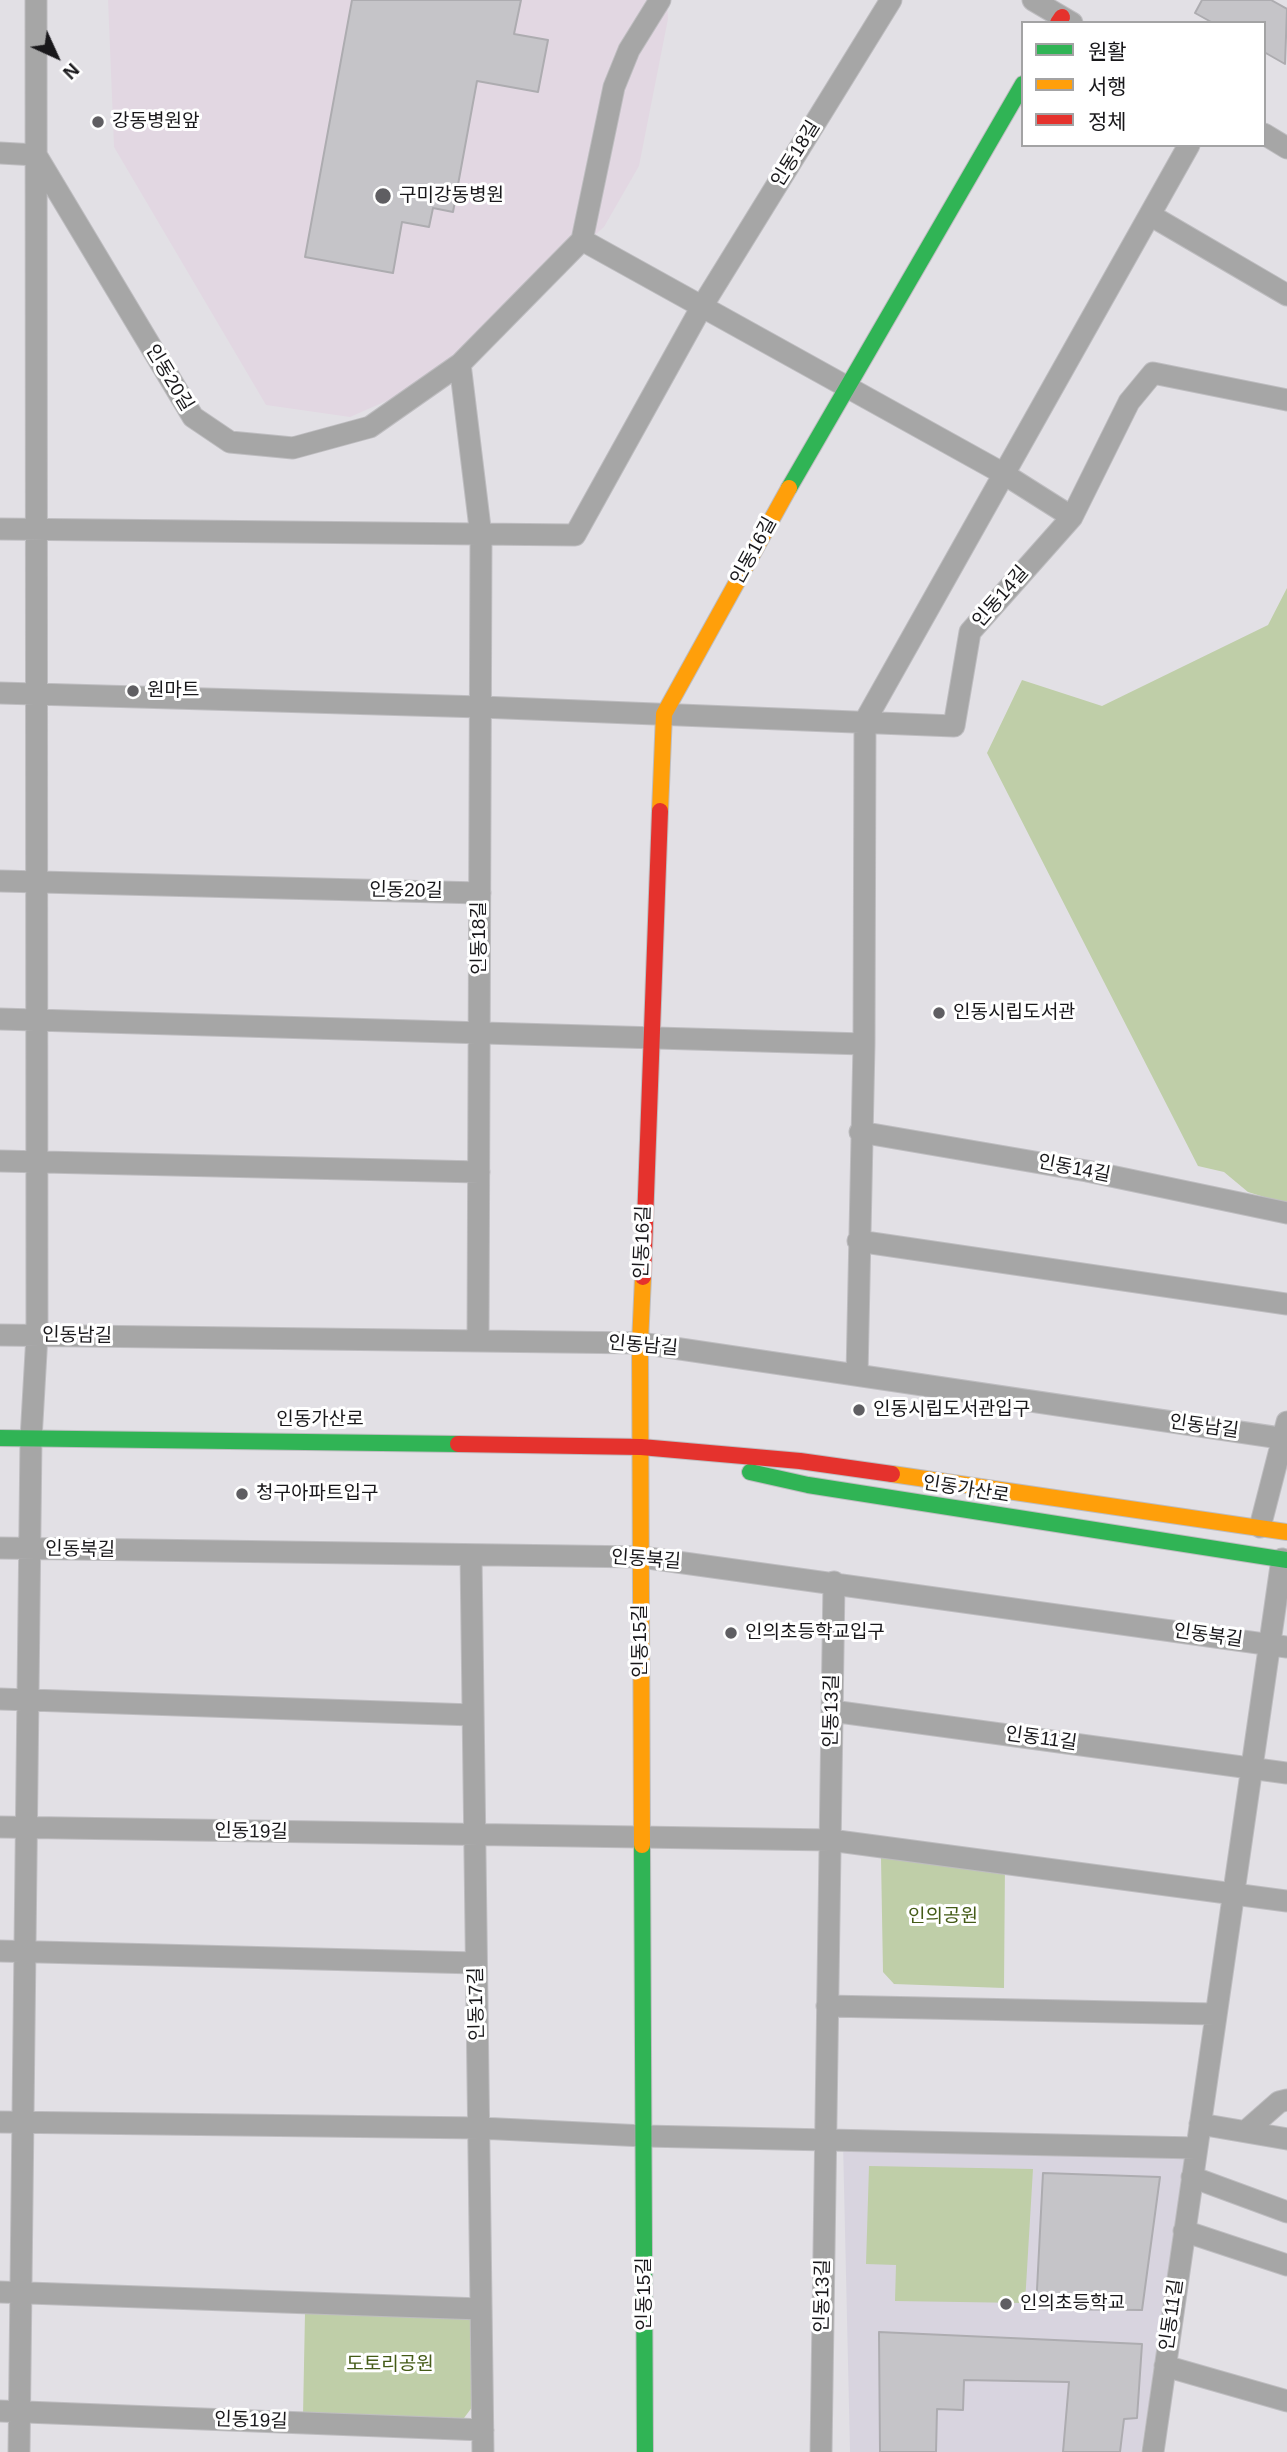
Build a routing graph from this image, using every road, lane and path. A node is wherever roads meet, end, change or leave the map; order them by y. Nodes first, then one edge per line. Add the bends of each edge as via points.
1 (36, 0) edge
2 (660, 0) edge
3 (891, 0) edge
4 (1033, 0) edge
5 (1064, 21) edge
6 (1021, 87) edge
7 (1266, 135) edge
8 (1188, 147) edge
9 (1287, 148) edge
10 (0, 153) edge
11 (36, 155) junction
12 (1150, 215) junction
13 (582, 240) junction
14 (1287, 295) edge
15 (701, 308) junction
16 (460, 365) junction
17 (846, 387) junction
18 (1287, 400) edge
19 (1004, 474) junction
20 (1072, 517) junction
21 (0, 529) edge
22 (37, 530) junction
23 (481, 536) junction
24 (0, 693) edge
25 (37, 693) junction
26 (481, 707) junction
27 (664, 714) junction
28 (865, 721) junction
29 (0, 881) edge
30 (37, 882) junction
31 (480, 893) junction
32 (0, 1019) edge
33 (37, 1021) junction
34 (480, 1033) junction
35 (650, 1038) junction
36 (864, 1044) junction
37 (860, 1132) junction
38 (0, 1161) edge
39 (37, 1161) junction
40 (479, 1172) junction
41 (1287, 1213) edge
42 (858, 1241) junction
43 (1287, 1304) edge
44 (0, 1335) edge
45 (37, 1335) junction
46 (478, 1341) junction
47 (640, 1343) junction
48 (857, 1375) junction
49 (1285, 1433) edge
50 (0, 1438) edge
51 (32, 1440) junction
52 (641, 1447) junction
53 (1260, 1527) junction
54 (1287, 1532) edge
55 (0, 1548) edge
56 (30, 1549) junction
57 (471, 1555) junction
58 (641, 1558) junction
59 (1284, 1560) edge
60 (834, 1582) junction
61 (1277, 1646) edge
62 (0, 1699) edge
63 (28, 1700) junction
64 (832, 1711) junction
65 (473, 1715) junction
66 (1251, 1767) junction
67 (1287, 1773) edge
68 (0, 1827) edge
69 (27, 1828) junction
70 (475, 1836) junction
71 (642, 1836) junction
72 (830, 1840) junction
73 (1233, 1891) junction
74 (1287, 1900) edge
75 (0, 1951) edge
76 (25, 1952) junction
77 (476, 1963) junction
78 (827, 2007) junction
79 (1215, 2014) junction
80 (1287, 2100) edge
81 (0, 2122) edge
82 (23, 2123) junction
83 (1199, 2124) junction
84 (479, 2128) junction
85 (1246, 2131) junction
86 (644, 2136) junction
87 (1287, 2139) edge
88 (825, 2140) junction
89 (1196, 2148) junction
90 (1192, 2178) junction
91 (1287, 2212) edge
92 (1184, 2231) junction
93 (1287, 2266) edge
94 (10, 2292) edge
95 (481, 2309) junction
96 (1165, 2366) junction
97 (1287, 2402) edge
98 (10, 2412) edge
99 (483, 2430) junction
100 (19, 2452) edge
101 (483, 2452) edge
102 (645, 2452) edge
103 (821, 2452) edge
104 (1153, 2452) edge

1 - 11 street
2 - 13 street via 629,50 614,87
3 - 15 street, 인동18길
4 - 5 street
6 - 17 street, 인동16길
7 - 9 street
8 - 12 street
10 - 11 street
11 - 16 street, 인동20길 via 192,417 230,442 293,448 370,427
11 - 22 street
12 - 14 street
12 - 19 street
13 - 15 street
13 - 16 street
15 - 17 street
15 - 23 street, 인동18길 via 575,535
16 - 23 street, 인동18길
17 - 19 street
17 - 27 street, 인동16길
18 - 20 street, 인동14길 via 1153,373 1129,402
19 - 20 street
19 - 28 street
20 - 28 street, 인동14길 via 970,632 954,726
21 - 22 street
22 - 23 street
22 - 25 street
23 - 26 street, 인동18길
24 - 25 street
25 - 26 street
25 - 30 street
26 - 27 street
26 - 31 street, 인동18길
27 - 28 street
27 - 35 street, 인동16길
28 - 36 street
29 - 30 street, 인동20길
30 - 31 street, 인동20길
30 - 33 street
31 - 34 street, 인동18길
32 - 33 street
33 - 34 street
33 - 39 street
34 - 35 street
34 - 40 street, 인동18길
35 - 36 street
35 - 47 street, 인동16길
36 - 37 street
37 - 41 street, 인동14길 via 1087,1171
37 - 42 street
38 - 39 street
39 - 40 street
39 - 45 street
40 - 46 street, 인동18길
42 - 43 street
42 - 48 street
44 - 45 street, 인동남길
45 - 46 street, 인동남길
45 - 51 street
46 - 47 street, 인동남길
47 - 48 street, 인동남길
47 - 52 street, 인동16길
48 - 49 street, 인동남길
49 - 53 street
50 - 51 street, 인동가산로
51 - 52 street, 인동가산로
51 - 56 street
52 - 53 street, 인동가산로 via 800,1461
52 - 58 street, 인동15길
52 - 59 street, 인동가산로 via 808,1485
53 - 54 street, 인동가산로
55 - 56 street, 인동북길
56 - 57 street, 인동북길
56 - 63 street
57 - 58 street, 인동북길
57 - 65 street, 인동17길
58 - 60 street, 인동북길
58 - 71 street, 인동15길
59 - 61 street, 인동11길
60 - 61 street, 인동북길
60 - 64 street, 인동13길
61 - 66 street, 인동11길
62 - 63 street
63 - 65 street
63 - 69 street
64 - 66 street, 인동11길
64 - 72 street, 인동13길
65 - 70 street, 인동17길
66 - 67 street
66 - 73 street, 인동11길
68 - 69 street, 인동19길
69 - 70 street, 인동19길
69 - 76 street
70 - 71 street
70 - 77 street, 인동17길
71 - 72 street
71 - 86 street, 인동15길
72 - 73 street
72 - 78 street, 인동13길
73 - 74 street
73 - 79 street, 인동11길
75 - 76 street
76 - 77 street
76 - 82 street
77 - 84 street, 인동17길
78 - 79 street
78 - 88 street, 인동13길
79 - 83 street, 인동11길
80 - 85 street
81 - 82 street
82 - 84 street
82 - 94 street
83 - 85 street
83 - 89 street, 인동11길
84 - 86 street
84 - 95 street, 인동17길
85 - 87 street
86 - 88 street
86 - 102 street, 인동15길
88 - 89 street
88 - 103 street, 인동13길
89 - 90 street, 인동11길
90 - 91 street
90 - 92 street, 인동11길
92 - 93 street
92 - 96 street, 인동11길
94 - 95 street
94 - 98 street
95 - 99 street, 인동17길
96 - 97 street
96 - 104 street, 인동11길
98 - 99 street, 인동19길
98 - 100 street
99 - 101 street, 인동17길

